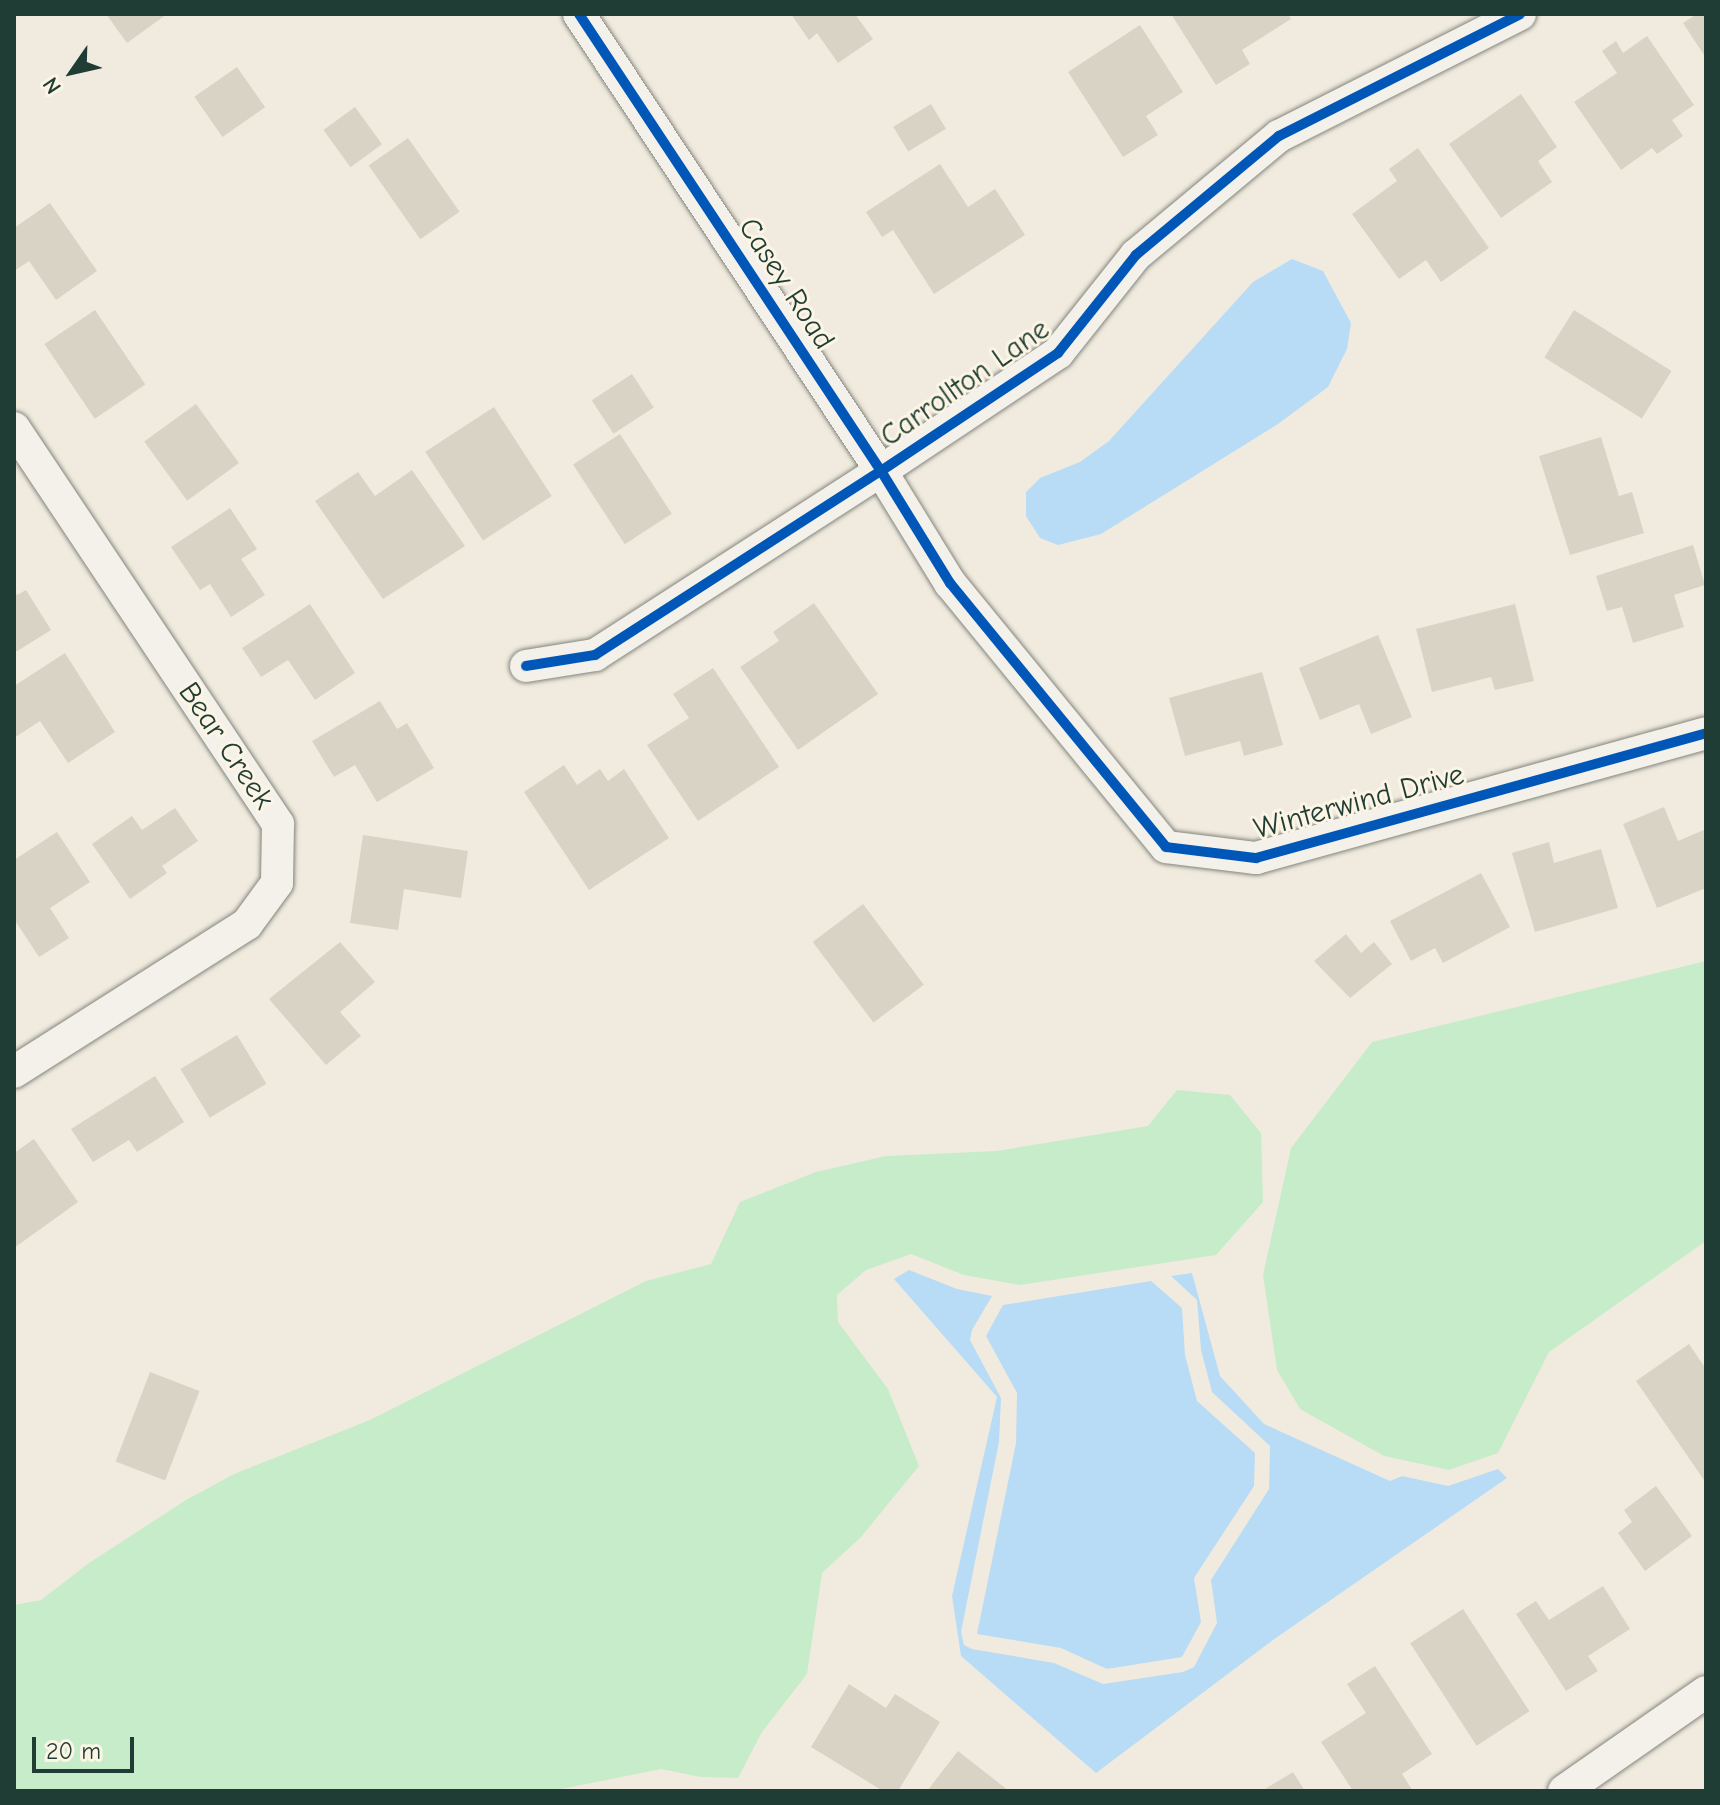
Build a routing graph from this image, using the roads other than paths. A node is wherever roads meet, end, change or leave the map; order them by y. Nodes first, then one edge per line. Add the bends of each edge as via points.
1 (579, 14) edge
2 (1520, 14) edge
3 (14, 428) edge
4 (881, 471) junction
5 (950, 583) joint
6 (526, 666) dead end
7 (1706, 733) edge
8 (14, 1072) edge
9 (1706, 1692) edge
10 (1564, 1791) edge

1 - 4 street, Casey Road
2 - 4 street, Carrollton Lane via 1279,136 1136,255 1058,353
3 - 8 street, Bear Creek via 278,824 277,883 247,924
4 - 5 street, Casey Road
4 - 6 street, Carrollton Lane via 595,655
5 - 7 street, Winterwind Drive via 1166,847 1256,858
9 - 10 street

